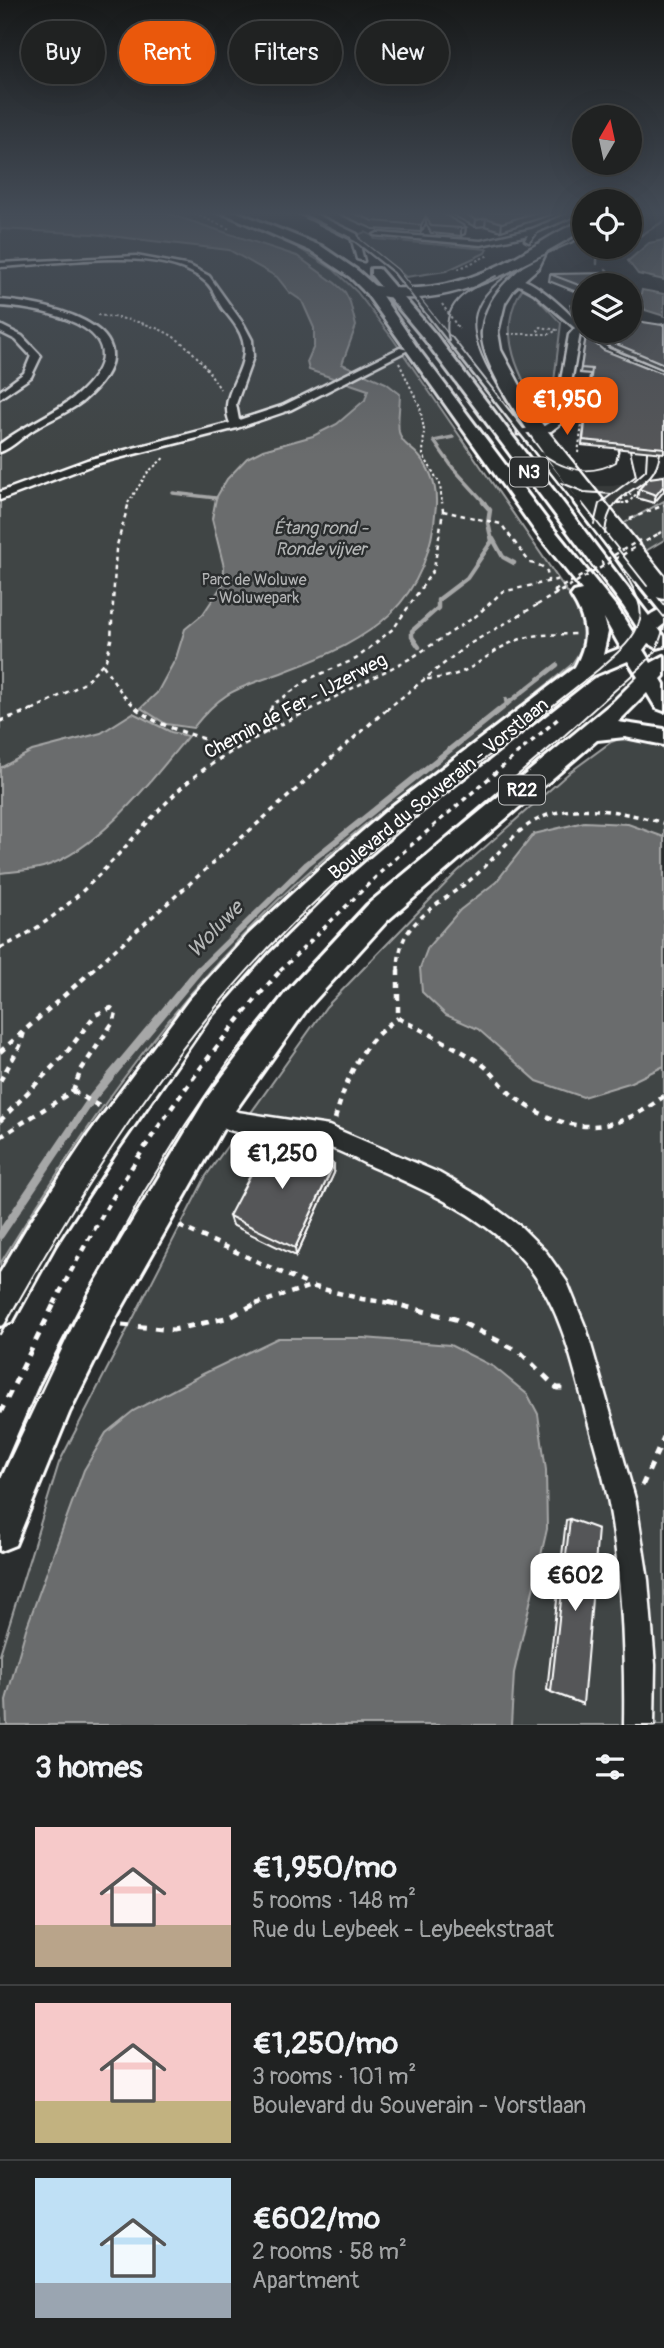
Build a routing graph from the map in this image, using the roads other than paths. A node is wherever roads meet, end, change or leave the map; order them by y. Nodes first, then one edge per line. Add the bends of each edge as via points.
1 (219, 292) edge
2 (505, 292) edge
3 (539, 292) edge
4 (401, 293) junction
5 (0, 303) edge
6 (572, 324) edge
7 (0, 328) edge
8 (573, 343) edge
9 (596, 343) edge
10 (398, 351) road end
11 (664, 374) edge
12 (0, 395) edge
13 (236, 425) junction
14 (530, 431) junction
15 (0, 449) edge
16 (0, 496) edge
17 (589, 517) junction
18 (618, 523) junction
19 (567, 571) junction
20 (656, 576) edge
21 (664, 592) edge
22 (664, 613) edge
23 (647, 628) junction
24 (632, 651) junction
25 (664, 651) edge
26 (584, 671) junction
27 (656, 671) edge
28 (664, 704) edge
29 (593, 732) junction
30 (664, 737) edge
31 (216, 1111) junction
32 (0, 1308) edge
33 (0, 1530) edge
34 (639, 1725) edge

1 - 13 street via 248,344 243,375 229,403
2 - 14 highway via 491,321 490,341
3 - 6 street
4 - 14 lane
4 - 19 main road, N3
4 - 23 main road, N3
5 - 15 street via 70,314 96,331 108,355 84,395
7 - 12 street via 19,338 36,356 34,368 23,381
8 - 14 street via 559,421
9 - 11 street
10 - 13 street via 286,408
13 - 16 street via 91,462
14 - 17 lane
14 - 18 highway
17 - 18 lane
17 - 22 lane
18 - 20 highway
19 - 24 main road, N3 via 611,613
19 - 26 main road via 597,620 595,650
20 - 21 highway
22 - 23 street
23 - 24 main road
23 - 25 main road, N3
24 - 26 main road, Boulevard du Souverain - Vorstlaan
24 - 27 main road, N3
26 - 32 main road, Boulevard du Souverain - Vorstlaan via 400,814 258,943 199,1009 101,1145
27 - 28 main road, N3
27 - 29 main road, R22
29 - 30 main road via 625,729
29 - 31 main road, R22 via 377,913 297,1000
31 - 33 main road, R22 via 103,1305 55,1400
31 - 34 street via 235,1122 329,1137 431,1181 471,1204 538,1261 558,1291 575,1331 622,1502 634,1580

